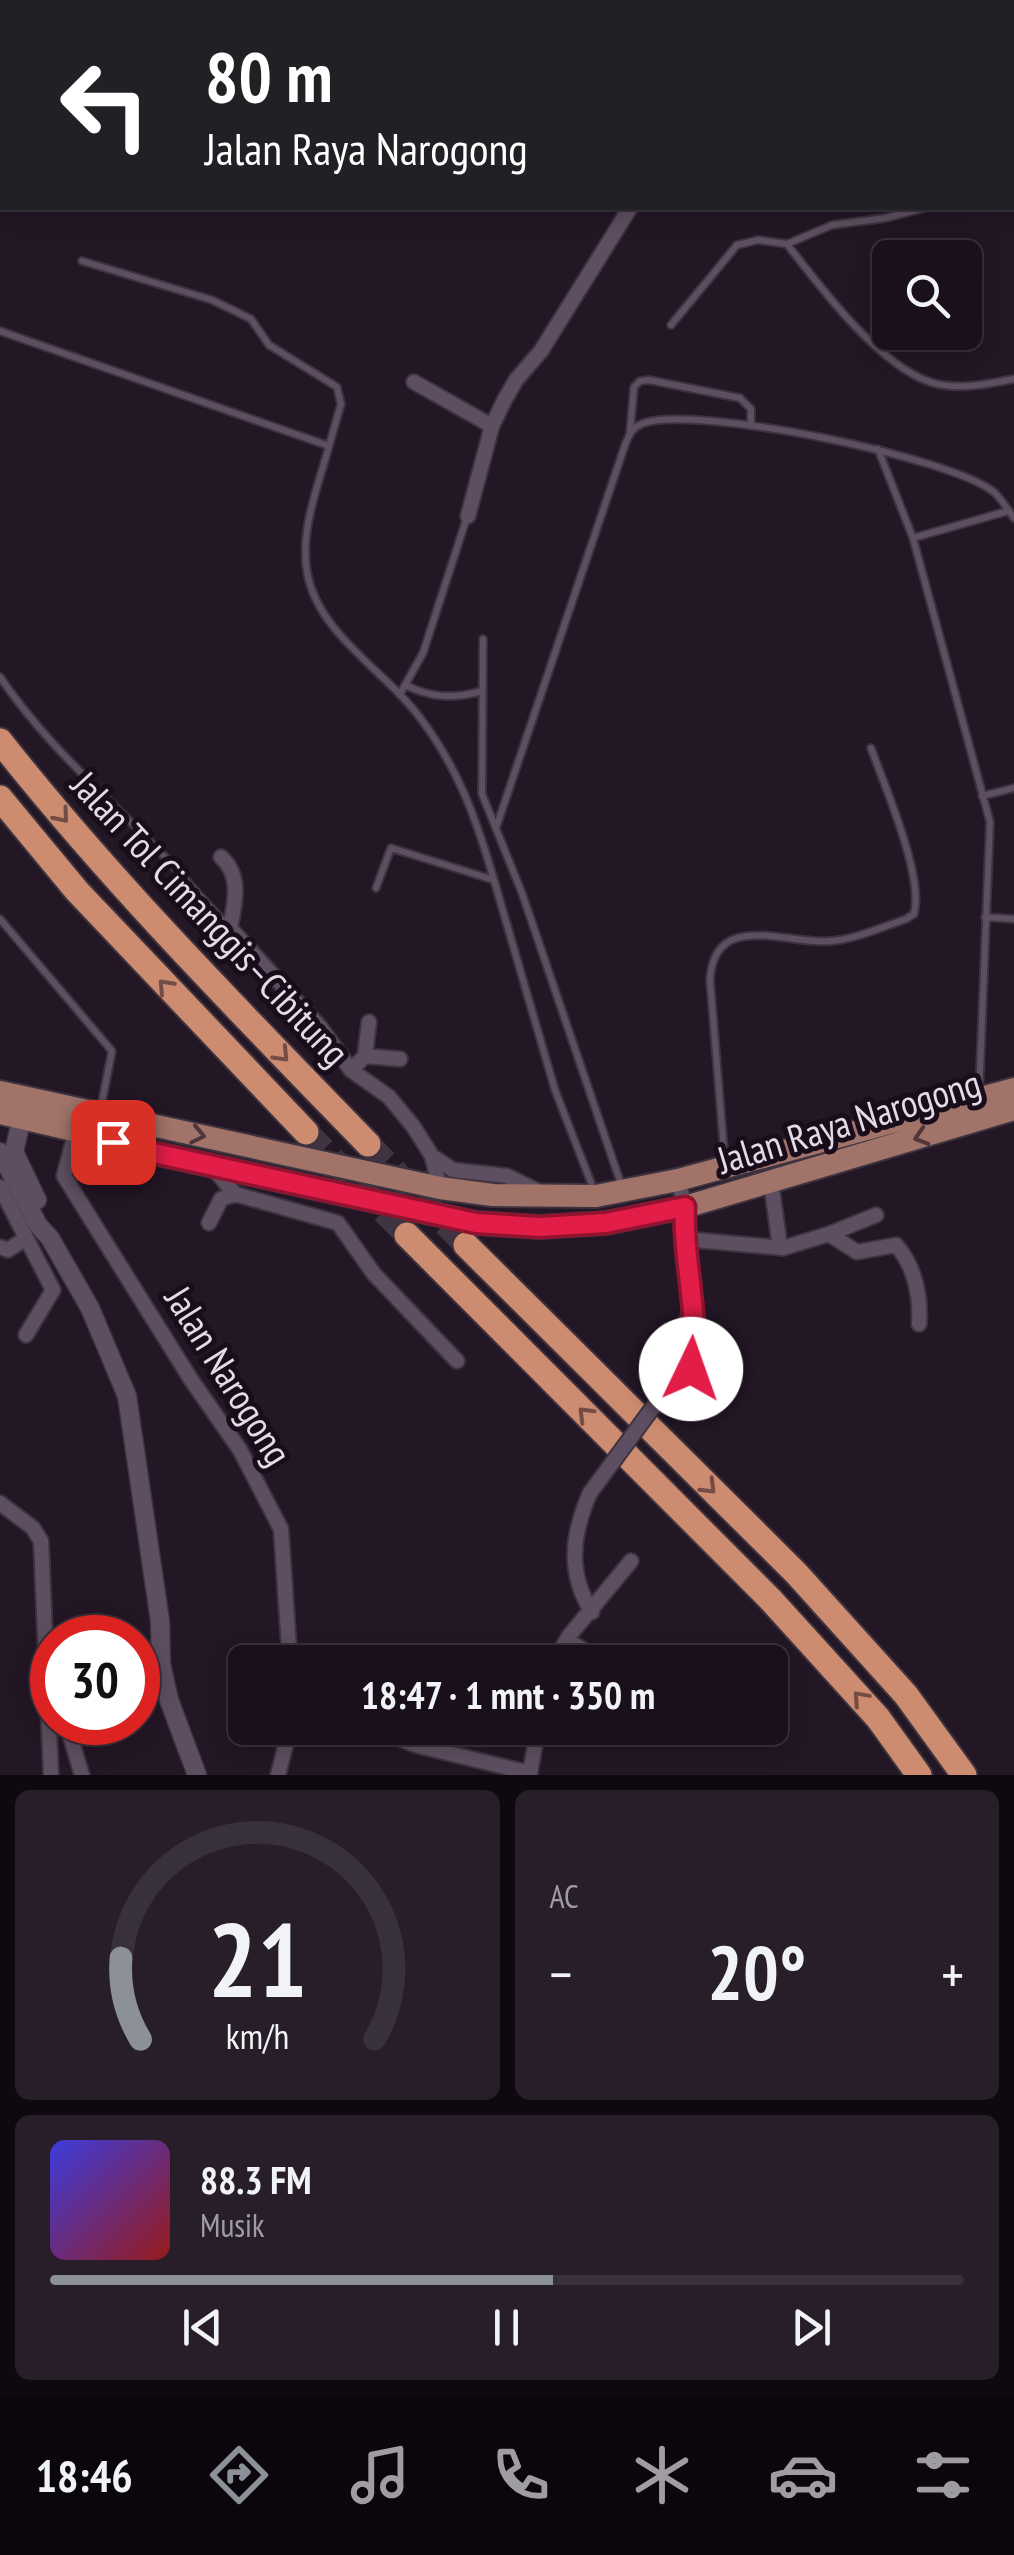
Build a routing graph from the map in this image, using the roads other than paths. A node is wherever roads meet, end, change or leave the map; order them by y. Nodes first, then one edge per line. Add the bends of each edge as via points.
1 (629, 210) edge
2 (916, 210) edge
3 (787, 244) junction
4 (82, 261) dead end
5 (671, 324) dead end
6 (0, 331) edge
7 (1014, 379) edge
8 (414, 382) dead end
9 (492, 426) junction
10 (751, 426) junction
11 (630, 432) junction
12 (330, 446) junction
13 (878, 448) junction
14 (1011, 514) edge
15 (468, 516) joint
16 (912, 538) junction
17 (483, 639) dead end
18 (0, 677) edge
19 (405, 685) junction
20 (482, 691) junction
21 (400, 694) junction
22 (0, 740) edge
23 (871, 748) dead end
24 (1014, 788) edge
25 (982, 796) junction
26 (0, 798) edge
27 (496, 828) junction
28 (221, 857) dead end
29 (494, 880) junction
30 (376, 888) dead end
31 (986, 916) junction
32 (0, 919) edge
33 (1014, 919) edge
34 (230, 928) junction
35 (369, 1022) dead end
36 (366, 1056) junction
37 (400, 1060) dead end
38 (350, 1070) junction
39 (1014, 1088) edge
40 (0, 1092) edge
41 (980, 1098) junction
42 (1014, 1110) edge
43 (0, 1114) edge
44 (100, 1114) junction
45 (9, 1127) edge
46 (306, 1132) tunnel mouth
47 (73, 1142) junction
48 (368, 1144) tunnel mouth
49 (140, 1150) junction
50 (0, 1152) edge
51 (432, 1156) junction
52 (212, 1166) junction
53 (726, 1167) junction
54 (678, 1180) junction
55 (771, 1182) junction
56 (0, 1187) edge
57 (440, 1188) junction
58 (624, 1191) junction
59 (235, 1194) junction
60 (596, 1196) junction
61 (552, 1198) junction
62 (685, 1207) junction
63 (876, 1216) dead end
64 (208, 1223) dead end
65 (829, 1234) junction
66 (406, 1235) tunnel mouth
67 (26, 1238) junction
68 (50, 1238) junction
69 (685, 1239) junction
70 (466, 1245) tunnel mouth
71 (0, 1248) edge
72 (780, 1248) junction
73 (691, 1306) junction
74 (919, 1324) dead end
75 (26, 1335) dead end
76 (457, 1361) dead end
77 (686, 1395) dead end
78 (0, 1503) edge
79 (631, 1561) dead end
80 (592, 1612) junction
81 (46, 1615) edge
82 (569, 1636) junction
83 (289, 1645) edge
84 (564, 1645) edge
85 (584, 1645) edge
86 (51, 1745) edge
87 (73, 1745) edge
88 (286, 1745) edge
89 (414, 1745) edge
90 (535, 1745) edge
91 (530, 1774) edge
92 (51, 1775) edge
93 (82, 1775) edge
94 (197, 1775) edge
95 (278, 1775) edge
96 (920, 1775) edge
97 (964, 1775) edge

1 - 9 street
2 - 3 lane via 832,225
3 - 5 lane via 737,245
3 - 7 lane via 892,362 952,386
4 - 12 lane via 212,300 251,319 269,345 338,387 341,404
6 - 12 lane
8 - 9 street
9 - 15 street
10 - 11 lane via 658,420
10 - 11 lane via 752,409 740,398 649,380 634,386
10 - 13 lane
11 - 27 lane
12 - 21 lane via 304,536 307,573 338,629
13 - 14 lane via 994,492
13 - 16 lane
14 - 16 lane
15 - 19 lane via 423,652
16 - 25 lane
17 - 20 lane
18 - 34 lane via 58,752
19 - 20 lane via 444,698
19 - 21 lane
20 - 27 lane via 482,794
21 - 29 lane via 474,811
22 -> 48 highway, Jalan Tol Cimanggis–Cibitung via 129,894
23 - 53 lane via 907,852 914,914 831,942 746,936 719,951 710,980
24 - 25 lane
25 - 31 lane via 990,822
46 -> 26 highway, Jalan Tol Cimanggis–Cibitung via 90,904
27 - 58 lane
28 - 34 street via 236,886
29 - 30 lane via 392,848
29 - 60 lane via 554,1090
31 - 33 lane
31 - 41 lane
32 - 44 lane via 112,1051
34 - 38 street
35 - 36 street
36 - 37 street
36 - 38 street
38 - 51 street via 389,1097
39 - 41 main road, Jalan Raya Narogong
40 - 44 main road, Jalan Raya Narogong
41 - 53 main road, Jalan Raya Narogong
42 -> 55 main road, Jalan Raya Narogong
43 - 49 main road, Jalan Raya Narogong
44 -> 57 main road, Jalan Raya Narogong
45 - 47 main road
45 - 68 street
47 - 49 main road
47 - 83 street, Jalan Narogong via 64,1176 74,1196 240,1450 281,1528
49 - 52 main road, Jalan Raya Narogong
50 - 68 street
51 - 57 street
51 - 61 street via 453,1170 507,1176
52 - 59 street
52 - 62 main road, Jalan Raya Narogong via 476,1223 606,1223
53 - 54 main road, Jalan Raya Narogong
54 - 58 main road, Jalan Raya Narogong
54 - 62 street
55 - 62 main road, Jalan Raya Narogong
55 - 72 street
56 - 67 street
57 - 61 main road, Jalan Raya Narogong
58 - 60 main road, Jalan Raya Narogong
59 - 64 street via 221,1199
59 - 76 street via 338,1222 374,1274
60 - 61 main road, Jalan Raya Narogong
62 - 69 street
63 - 65 street
65 - 72 street
65 - 74 street via 856,1252 900,1247 921,1298
96 -> 66 highway via 770,1598
67 - 71 street
67 - 75 street via 53,1290
68 - 94 street via 90,1308 127,1396 161,1664
69 - 72 street
69 - 73 street
70 -> 97 highway via 796,1574 906,1696
73 - 77 street via 696,1342
73 - 80 street, bridge via 671,1379 579,1517 575,1578
78 - 81 street via 42,1540
79 - 80 street
80 - 82 street
82 - 84 street
82 - 85 lane
86 - 92 street
87 - 93 street
88 - 95 street
89 - 91 street
90 - 91 street

